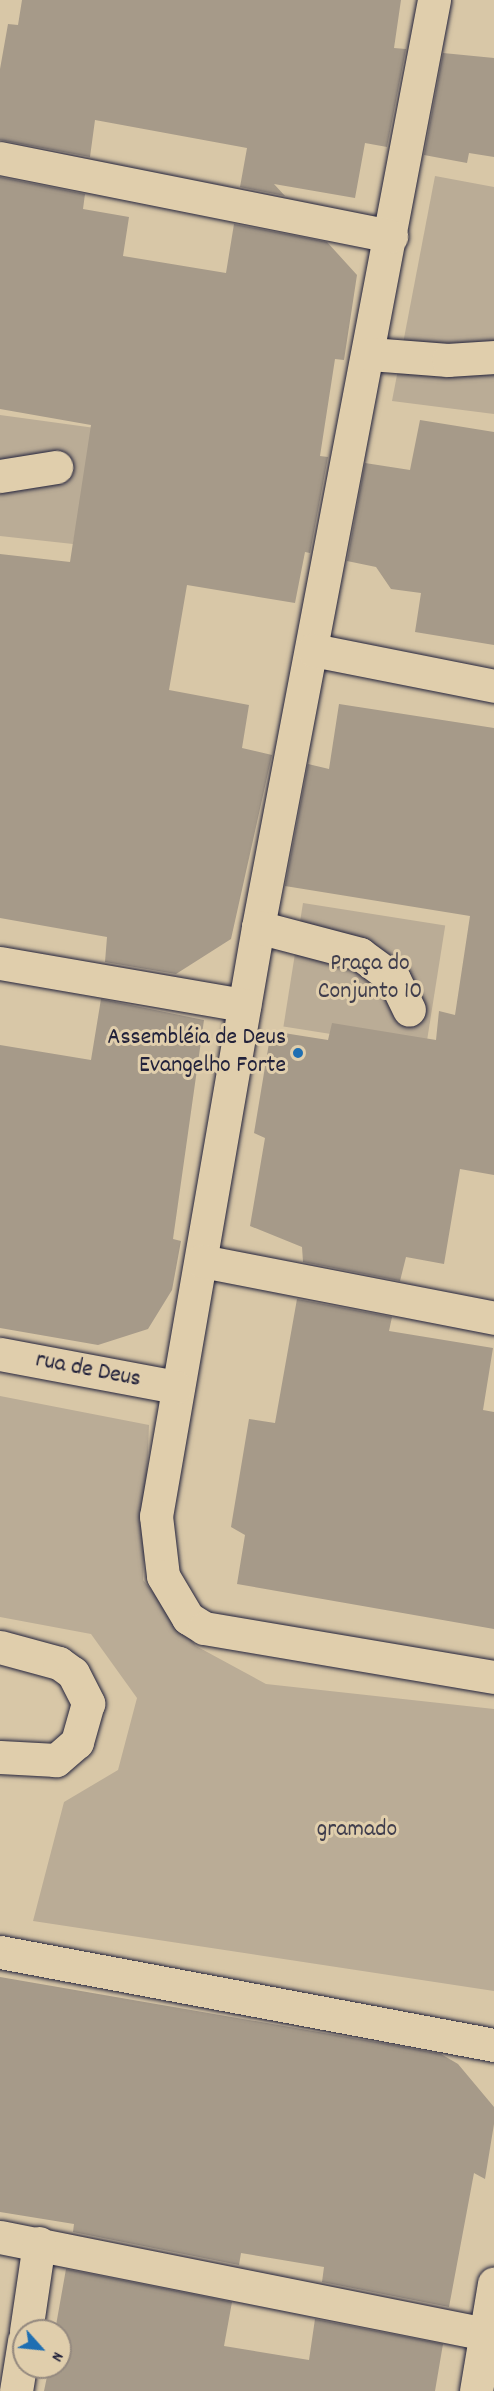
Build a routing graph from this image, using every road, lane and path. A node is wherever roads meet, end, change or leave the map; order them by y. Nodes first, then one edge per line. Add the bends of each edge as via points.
1 (434, 0) edge
2 (0, 158) edge
3 (391, 236) junction
4 (370, 354) junction
5 (494, 357) edge
6 (56, 467) dead end
7 (0, 476) edge
8 (313, 650) junction
9 (494, 686) edge
10 (258, 927) junction
11 (0, 963) edge
12 (244, 1005) junction
13 (409, 1010) dead end
14 (202, 1261) junction
15 (494, 1318) edge
16 (0, 1354) edge
17 (176, 1387) junction
18 (0, 1647) edge
19 (494, 1677) edge
20 (0, 1757) edge
21 (0, 1952) edge
22 (494, 2045) edge
23 (0, 2237) edge
24 (39, 2243) junction
25 (494, 2283) edge
26 (28, 2319) edge
27 (486, 2334) junction
28 (476, 2391) edge

1 - 3 street
2 - 3 street
3 - 4 street
4 - 5 street via 448,360
4 - 8 street
6 - 7 street
8 - 9 street
8 - 10 street
10 - 12 street
10 - 13 street via 370,959 394,979
11 - 12 street
12 - 14 street
14 - 15 street
14 - 17 street
16 - 17 street, rua de Deus
17 - 19 street via 162,1462 157,1535 163,1576 188,1618 204,1628 239,1637
18 - 20 street via 59,1663 73,1672 88,1703 77,1742 56,1760
21 - 22 street
23 - 24 street
24 - 26 street
24 - 27 street
25 - 27 street
27 - 28 street

